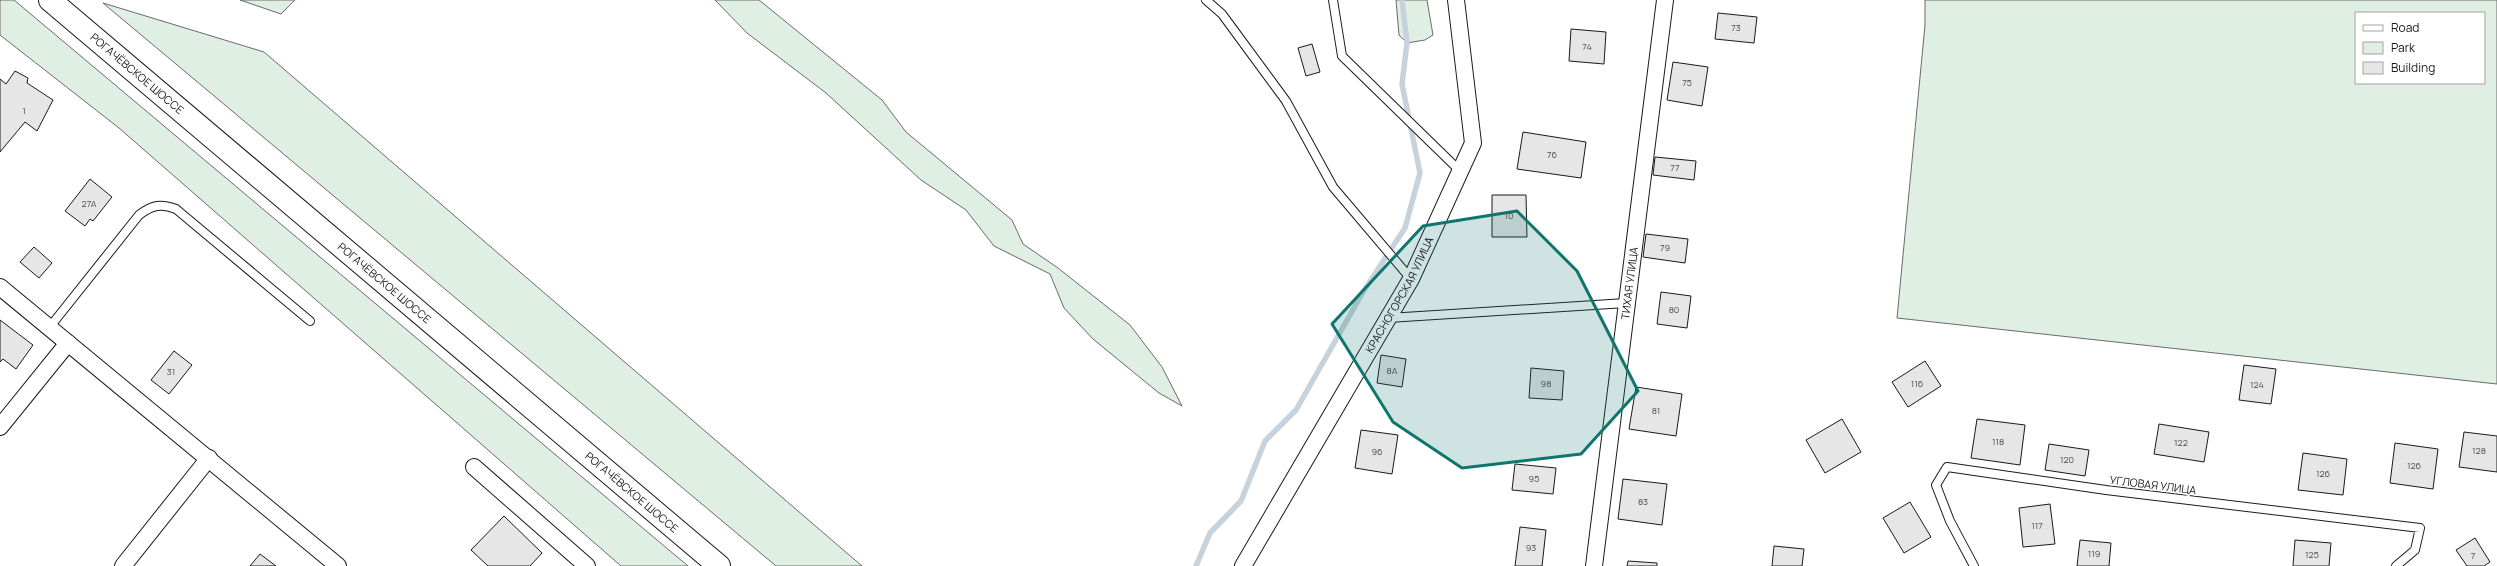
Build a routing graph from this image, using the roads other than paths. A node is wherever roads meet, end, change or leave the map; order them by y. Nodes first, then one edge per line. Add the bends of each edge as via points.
1 (50, 0) edge
2 (1206, 0) edge
3 (1333, 0) edge
4 (1456, 0) edge
5 (1666, 0) edge
6 (1460, 171) junction
7 (1411, 279) junction
8 (0, 287) edge
9 (1626, 303) junction
10 (1388, 318) junction
11 (310, 321) dead end
12 (49, 328) junction
13 (68, 343) junction
14 (0, 427) edge
15 (209, 458) junction
16 (474, 467) dead end
17 (123, 566) edge
18 (338, 566) edge
19 (587, 566) edge
20 (719, 566) edge
21 (1244, 566) edge
22 (1594, 566) edge
23 (1974, 566) edge
24 (2396, 566) edge

1 - 20 main road, РОГАЧЁВСКОЕ ШОССЕ
2 - 7 lane via 1222,14 1286,101 1333,187
3 - 6 lane via 1342,56
4 - 6 street, КРАСНОГОРСКАЯ УЛИЦА via 1473,143
5 - 9 street, ТИХАЯ УЛИЦА
6 - 7 street, КРАСНОГОРСКАЯ УЛИЦА
7 - 10 street, КРАСНОГОРСКАЯ УЛИЦА
8 - 12 street
9 - 10 lane
9 - 22 street, ТИХАЯ УЛИЦА
10 - 21 street, КРАСНОГОРСКАЯ УЛИЦА
11 - 12 lane via 176,209 166,205 151,206 139,215
12 - 13 street
13 - 14 street
13 - 15 street
15 - 17 street
15 - 18 street
16 - 19 street
23 - 24 lane, УГЛОВАЯ УЛИЦА via 1950,521 1936,485 1947,467 2106,490 2420,528 2415,550

